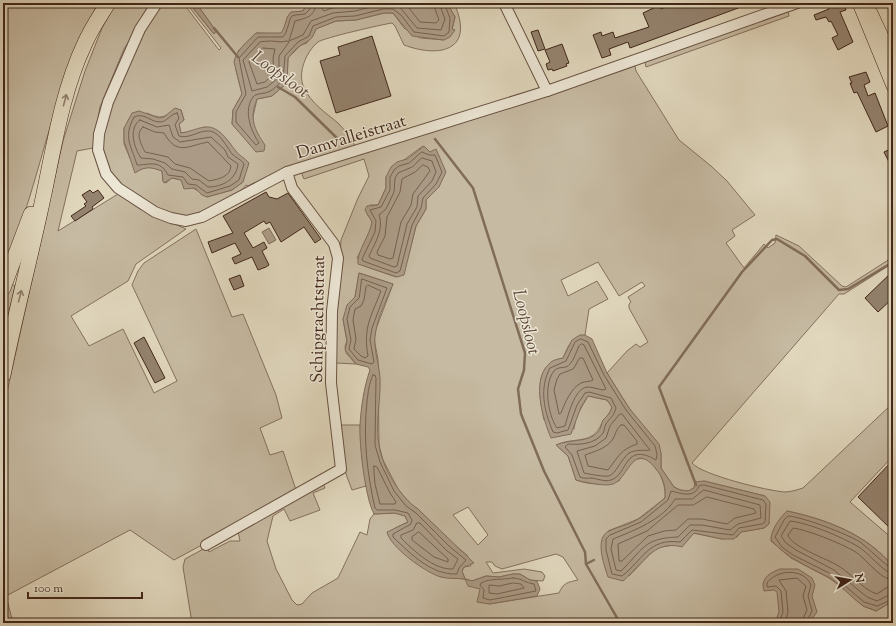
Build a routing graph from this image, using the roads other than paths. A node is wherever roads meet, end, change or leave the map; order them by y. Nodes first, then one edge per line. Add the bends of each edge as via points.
1 (108, 3) edge
2 (157, 3) edge
3 (504, 3) edge
4 (796, 3) edge
5 (859, 3) edge
6 (866, 3) edge
7 (893, 60) edge
8 (893, 86) edge
9 (547, 91) junction
10 (55, 138) junction
11 (287, 172) junction
12 (3, 288) edge
13 (3, 375) edge
14 (206, 545) dead end

10 -> 1 highway via 69,85 85,42
2 - 11 street, Damvalleistraat via 123,64 102,121 98,150 106,174 118,188 155,212 186,221 202,217
3 - 9 street
4 - 9 street, Damvalleistraat
5 - 8 main road
6 - 7 main road
9 - 11 street, Damvalleistraat
10 - 12 highway via 30,217
13 -> 10 highway
11 - 14 street, Schipgrachtstraat via 292,188 334,244 338,258 332,311 331,383 341,470

